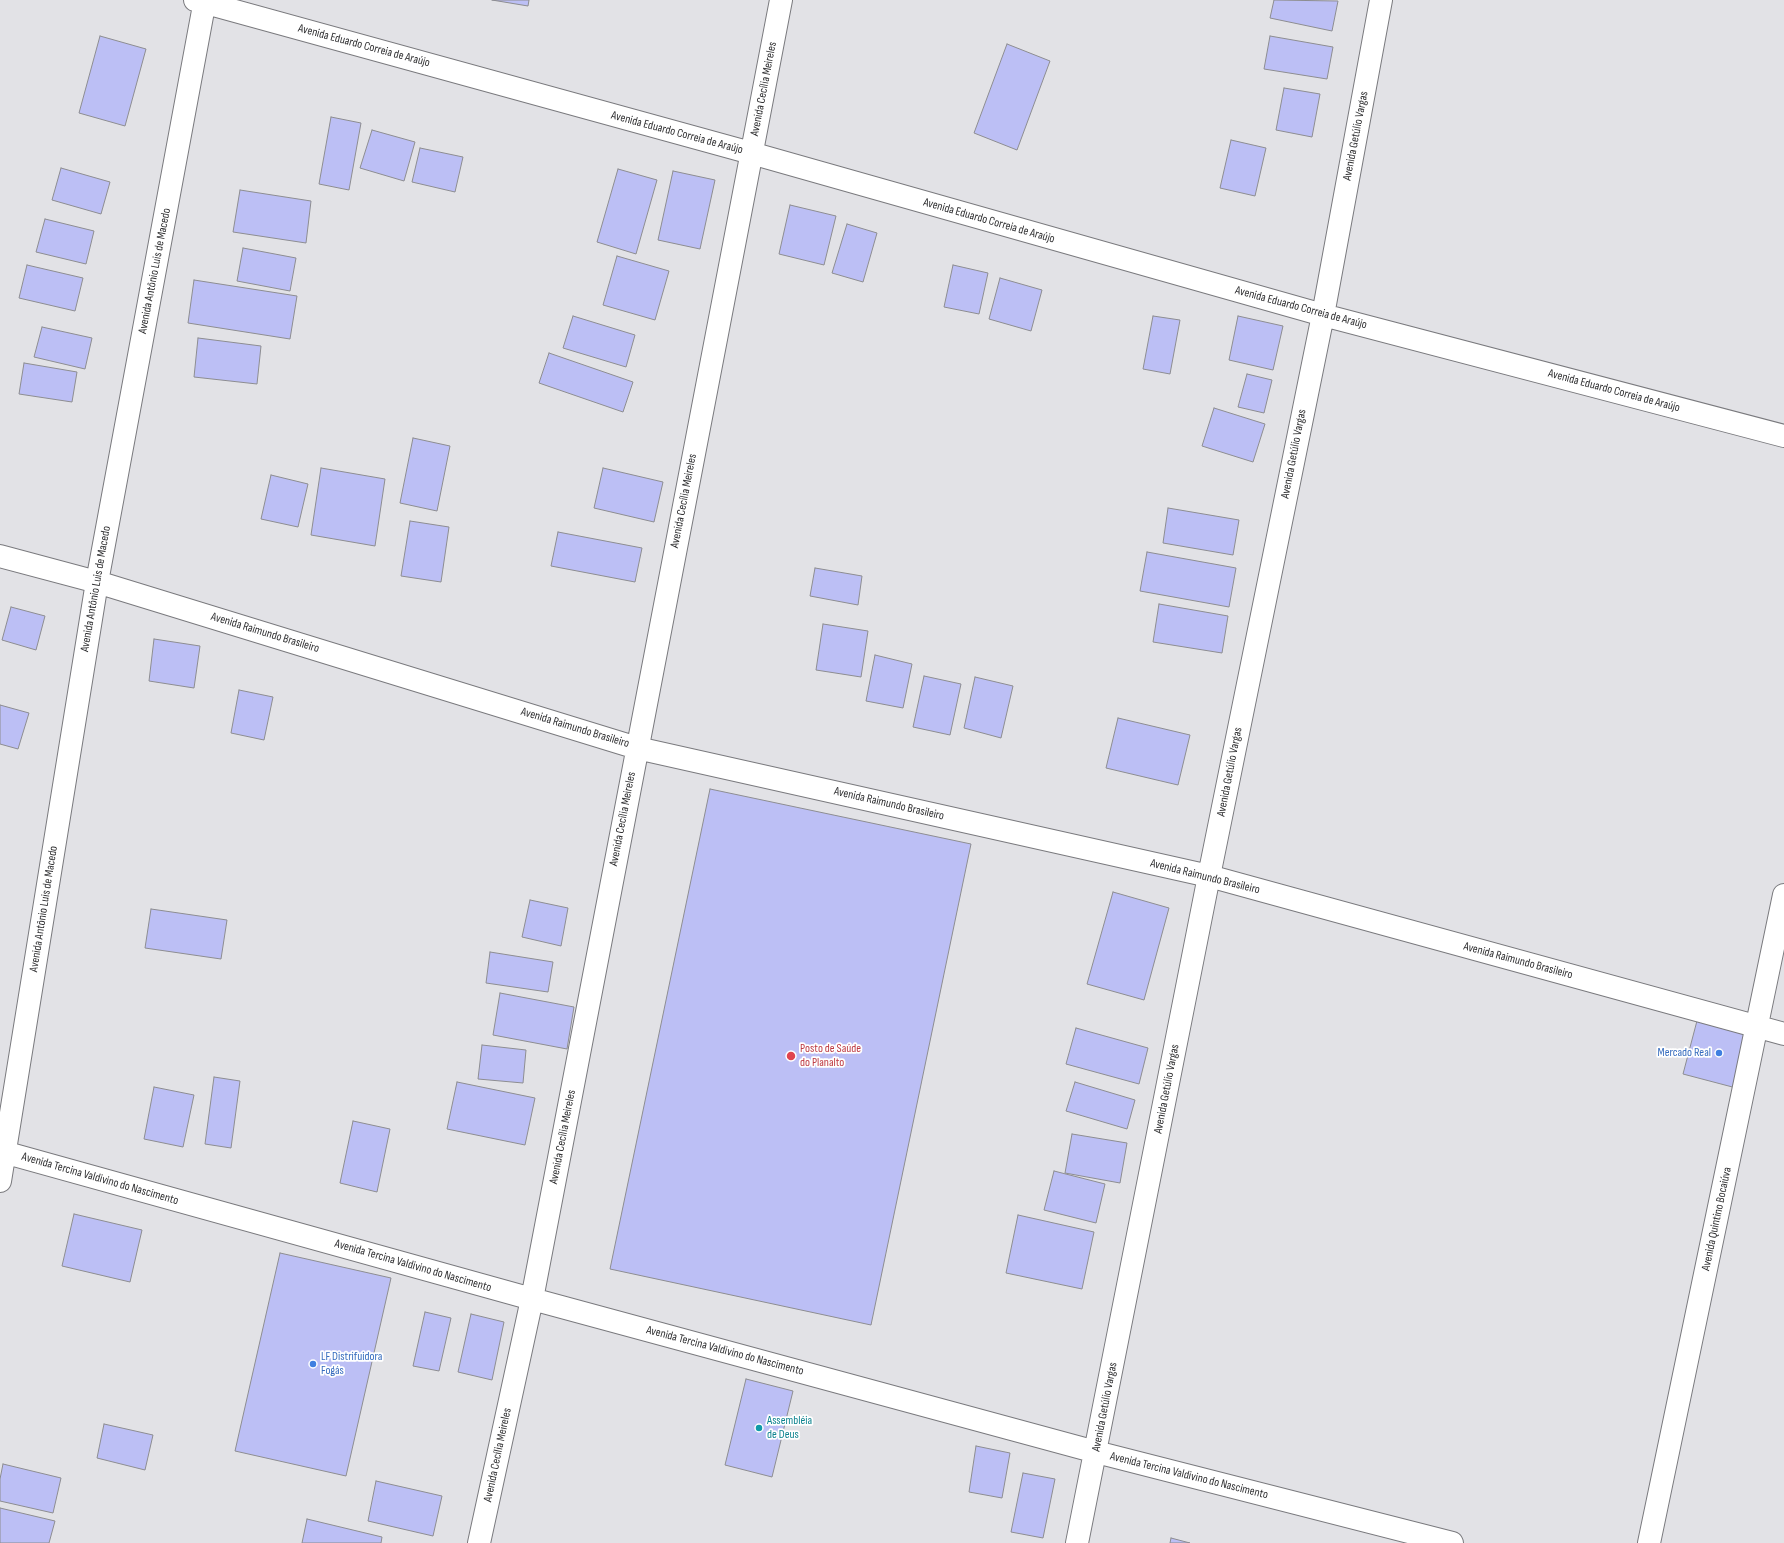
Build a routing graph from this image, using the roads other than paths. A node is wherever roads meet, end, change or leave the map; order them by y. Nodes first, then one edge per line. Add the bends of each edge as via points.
1 (781, 0) edge
2 (1381, 0) edge
3 (201, 1) edge
4 (751, 154) junction
5 (1323, 315) junction
6 (1784, 436) edge
7 (0, 556) edge
8 (97, 582) junction
9 (637, 748) junction
10 (1209, 876) junction
11 (1784, 895) edge
12 (1757, 1027) junction
13 (1784, 1034) edge
14 (2, 1152) edge
15 (0, 1181) edge
16 (532, 1299) junction
17 (1096, 1452) junction
18 (479, 1543) edge
19 (1077, 1543) edge
20 (1452, 1543) edge
21 (1649, 1543) edge

1 - 4 street, Avenida Cecília Meireles
2 - 5 street, Avenida Getúlio Vargas
3 - 4 street, Avenida Eduardo Correia de Araújo
3 - 8 street, Avenida Antônio Luis de Macedo
4 - 5 street, Avenida Eduardo Correia de Araújo
4 - 9 street, Avenida Cecília Meireles
5 - 6 street, Avenida Eduardo Correia de Araújo
5 - 10 street, Avenida Getúlio Vargas
7 - 8 street, Avenida Raimundo Brasileiro
8 - 9 street, Avenida Raimundo Brasileiro
8 - 14 street, Avenida Antônio Luis de Macedo
9 - 10 street, Avenida Raimundo Brasileiro
9 - 16 street, Avenida Cecília Meireles
10 - 12 street, Avenida Raimundo Brasileiro
10 - 17 street, Avenida Getúlio Vargas
11 - 12 street, Avenida Quintino Bocaiúva
12 - 13 street, Avenida Raimundo Brasileiro
12 - 21 street, Avenida Quintino Bocaiúva
14 - 15 street, Avenida Antônio Luis de Macedo
14 - 16 street, Avenida Tercina Valdivino do Nascimento
16 - 17 street, Avenida Tercina Valdivino do Nascimento
16 - 18 street, Avenida Cecília Meireles
17 - 19 street, Avenida Getúlio Vargas
17 - 20 street, Avenida Tercina Valdivino do Nascimento

